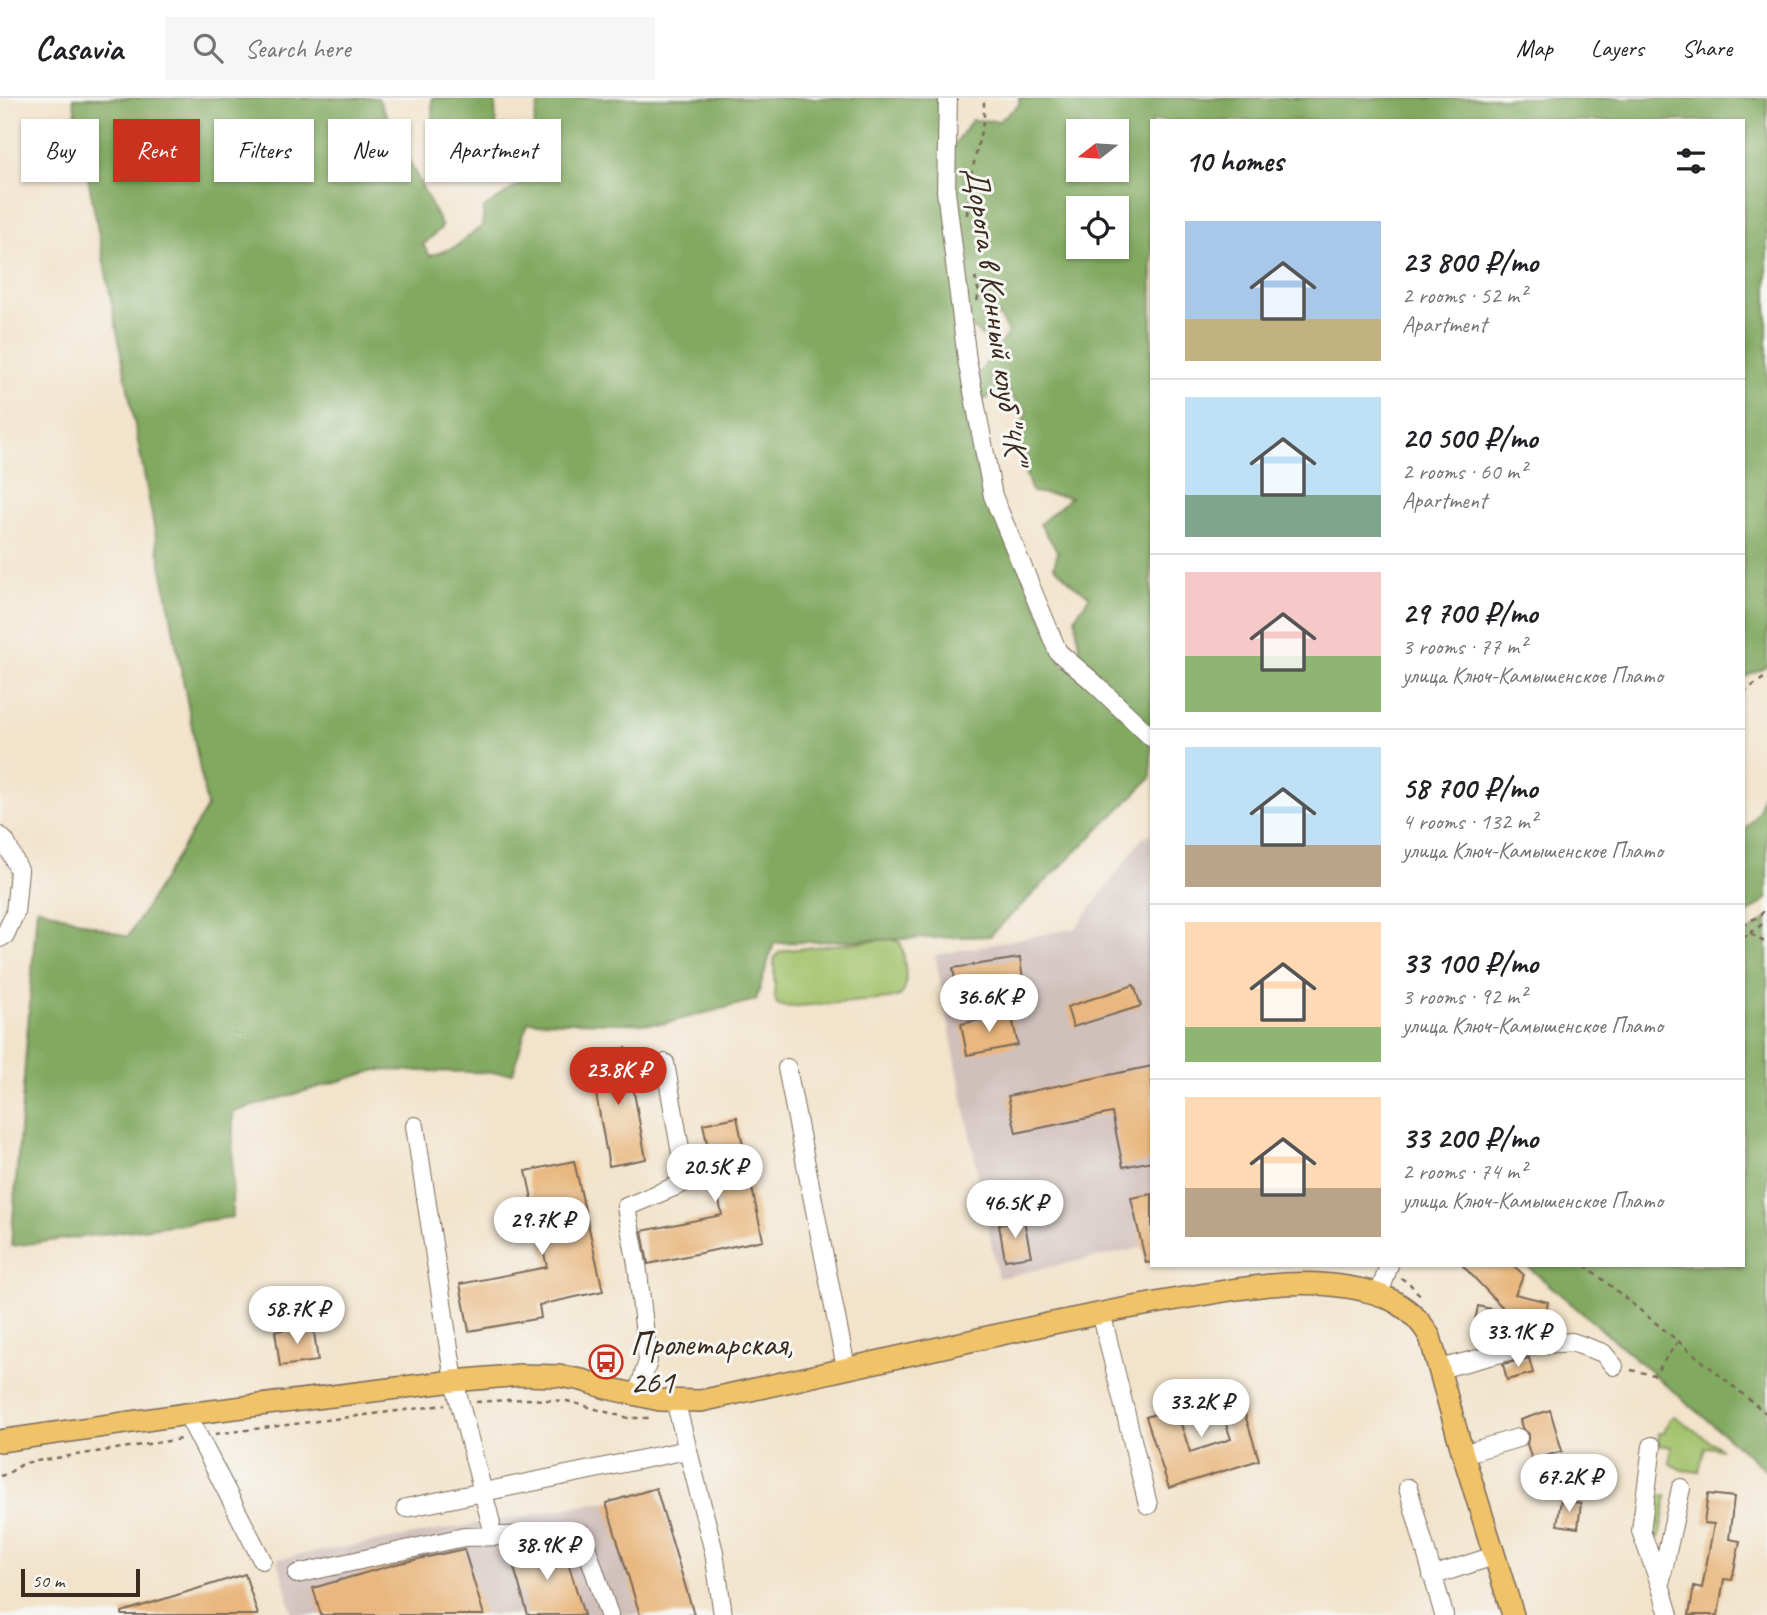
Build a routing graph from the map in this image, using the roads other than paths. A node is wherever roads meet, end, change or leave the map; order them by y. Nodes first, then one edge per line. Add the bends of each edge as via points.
1 (948, 98) edge
2 (1150, 736) edge
3 (0, 836) edge
4 (0, 938) edge
5 (665, 1063) dead end
6 (787, 1068) dead end
7 (415, 1126) dead end
8 (1388, 1267) edge
9 (1379, 1295) junction
10 (1101, 1312) junction
11 (1614, 1366) road end
12 (846, 1368) junction
13 (1439, 1369) junction
14 (454, 1381) junction
15 (637, 1396) junction
16 (675, 1400) junction
17 (187, 1414) junction
18 (1518, 1438) dead end
19 (0, 1441) edge
20 (1652, 1446) dead end
21 (687, 1450) junction
22 (1463, 1454) junction
23 (1408, 1488) dead end
24 (1681, 1488) dead end
25 (484, 1492) junction
26 (1148, 1505) dead end
27 (406, 1508) dead end
28 (491, 1523) dead end
29 (1494, 1556) junction
30 (262, 1560) dead end
31 (297, 1574) dead end
32 (1432, 1576) junction
33 (1660, 1584) junction
34 (609, 1615) edge
35 (723, 1615) edge
36 (1444, 1615) edge
37 (1513, 1615) edge
38 (1670, 1615) edge

1 - 2 street, Дорога в Конный клуб "4К" via 946,191 967,360 993,496 1058,652
3 - 4 street via 19,870 15,913
5 - 15 street via 685,1182 626,1208 648,1361
6 - 12 street
7 - 14 street
8 - 9 street
9 - 10 main road via 1333,1285 1282,1284
9 - 13 main road via 1403,1306 1424,1326
10 - 12 main road
10 - 26 street
11 - 13 street via 1603,1353 1572,1342 1533,1345
12 - 16 main road via 701,1401
13 - 22 main road
14 - 15 main road via 559,1376
14 - 17 main road
14 - 25 street
15 - 16 main road
16 - 21 street
17 - 19 main road
17 - 30 street
18 - 22 street
20 - 33 street via 1640,1531
21 - 25 street
21 - 35 street via 714,1552
22 - 29 main road
23 - 32 street
24 - 33 street
25 - 27 street
25 - 28 street
29 - 32 street
29 - 37 main road
31 - 34 street via 464,1537 582,1534
32 - 36 street
33 - 38 street

